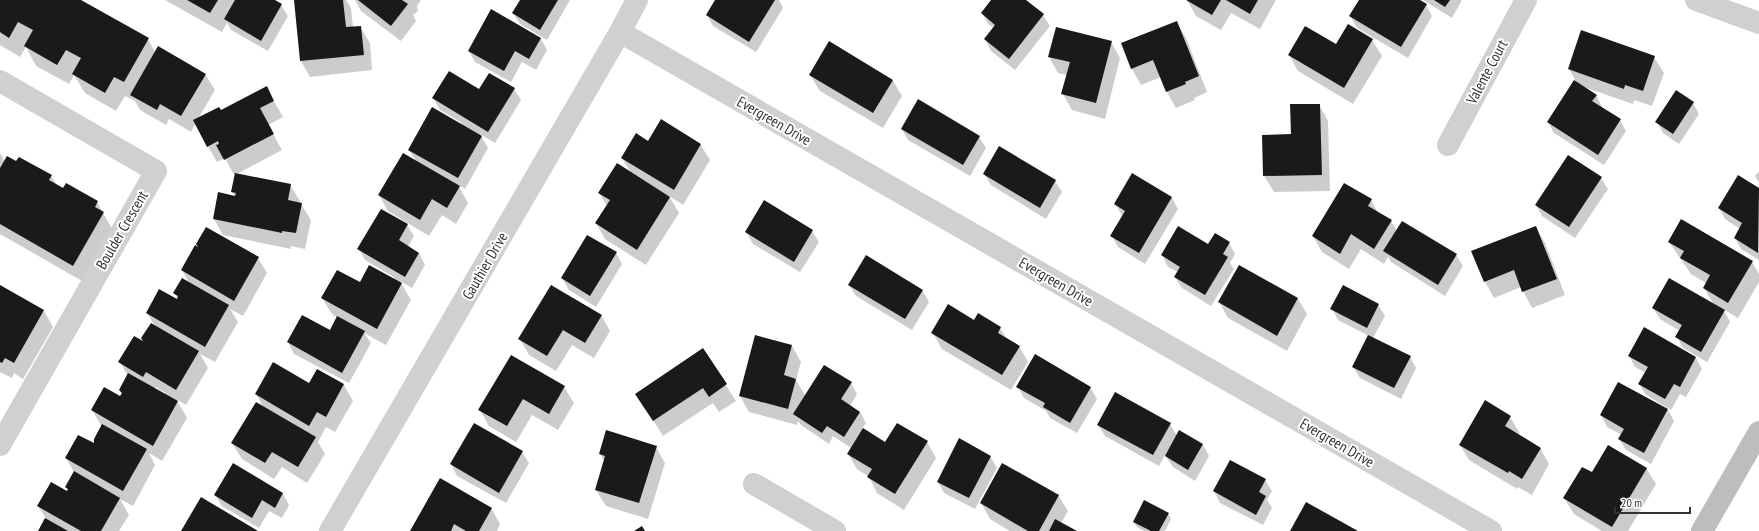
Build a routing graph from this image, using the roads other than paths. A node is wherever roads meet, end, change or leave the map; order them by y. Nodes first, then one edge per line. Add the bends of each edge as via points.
1 (637, 0) edge
2 (1526, 0) edge
3 (1696, 0) edge
4 (1759, 23) edge
5 (620, 32) junction
6 (0, 81) edge
7 (1448, 145) dead end
8 (7, 416) edge
9 (1759, 432) edge
10 (0, 445) edge
11 (754, 484) dead end
12 (330, 531) edge
13 (835, 531) edge
14 (1491, 531) edge
15 (1702, 531) edge

1 - 5 street, Gauthier Drive
2 - 7 street, Valente Court
3 - 4 street
5 - 12 street, Gauthier Drive
5 - 14 street, Evergreen Drive
6 - 8 street, Boulder Crescent via 156,170
8 - 10 street, Boulder Crescent
9 - 15 main road
11 - 13 street

